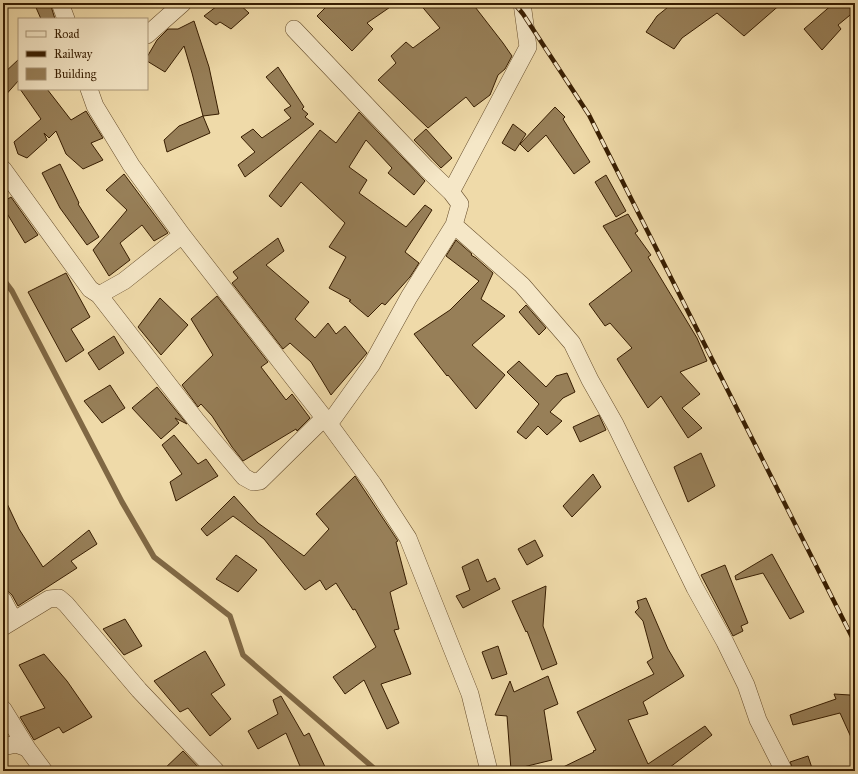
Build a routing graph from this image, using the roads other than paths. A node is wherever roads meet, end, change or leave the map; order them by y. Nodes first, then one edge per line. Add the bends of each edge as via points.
1 (60, 3) edge
2 (183, 3) edge
3 (522, 3) edge
4 (66, 18) edge
5 (294, 29) dead end
6 (148, 34) edge
7 (89, 90) edge
8 (3, 169) edge
9 (451, 192) junction
10 (454, 225) junction
11 (182, 235) junction
12 (99, 295) junction
13 (327, 421) junction
14 (3, 600) edge
15 (8, 623) edge
16 (3, 709) edge
17 (3, 747) edge
18 (27, 748) junction
19 (44, 771) edge
20 (216, 771) edge
21 (489, 771) edge
22 (784, 771) edge

1 - 4 street
2 - 6 street
3 - 9 street via 528,47
5 - 9 street
7 - 11 street via 95,106 131,164
8 - 12 street via 90,289
9 - 10 street via 460,204
10 - 13 street via 372,364
10 - 22 street via 522,285 572,343 615,424 695,588 725,642 746,685 758,720
11 - 12 street via 124,281
11 - 13 street
12 - 13 street via 196,420 244,477 253,482 260,481
13 - 21 street via 408,538 470,694
14 - 15 street
15 - 20 street via 49,599 59,598 139,690
16 - 18 street
17 - 18 street via 16,744
18 - 19 street

